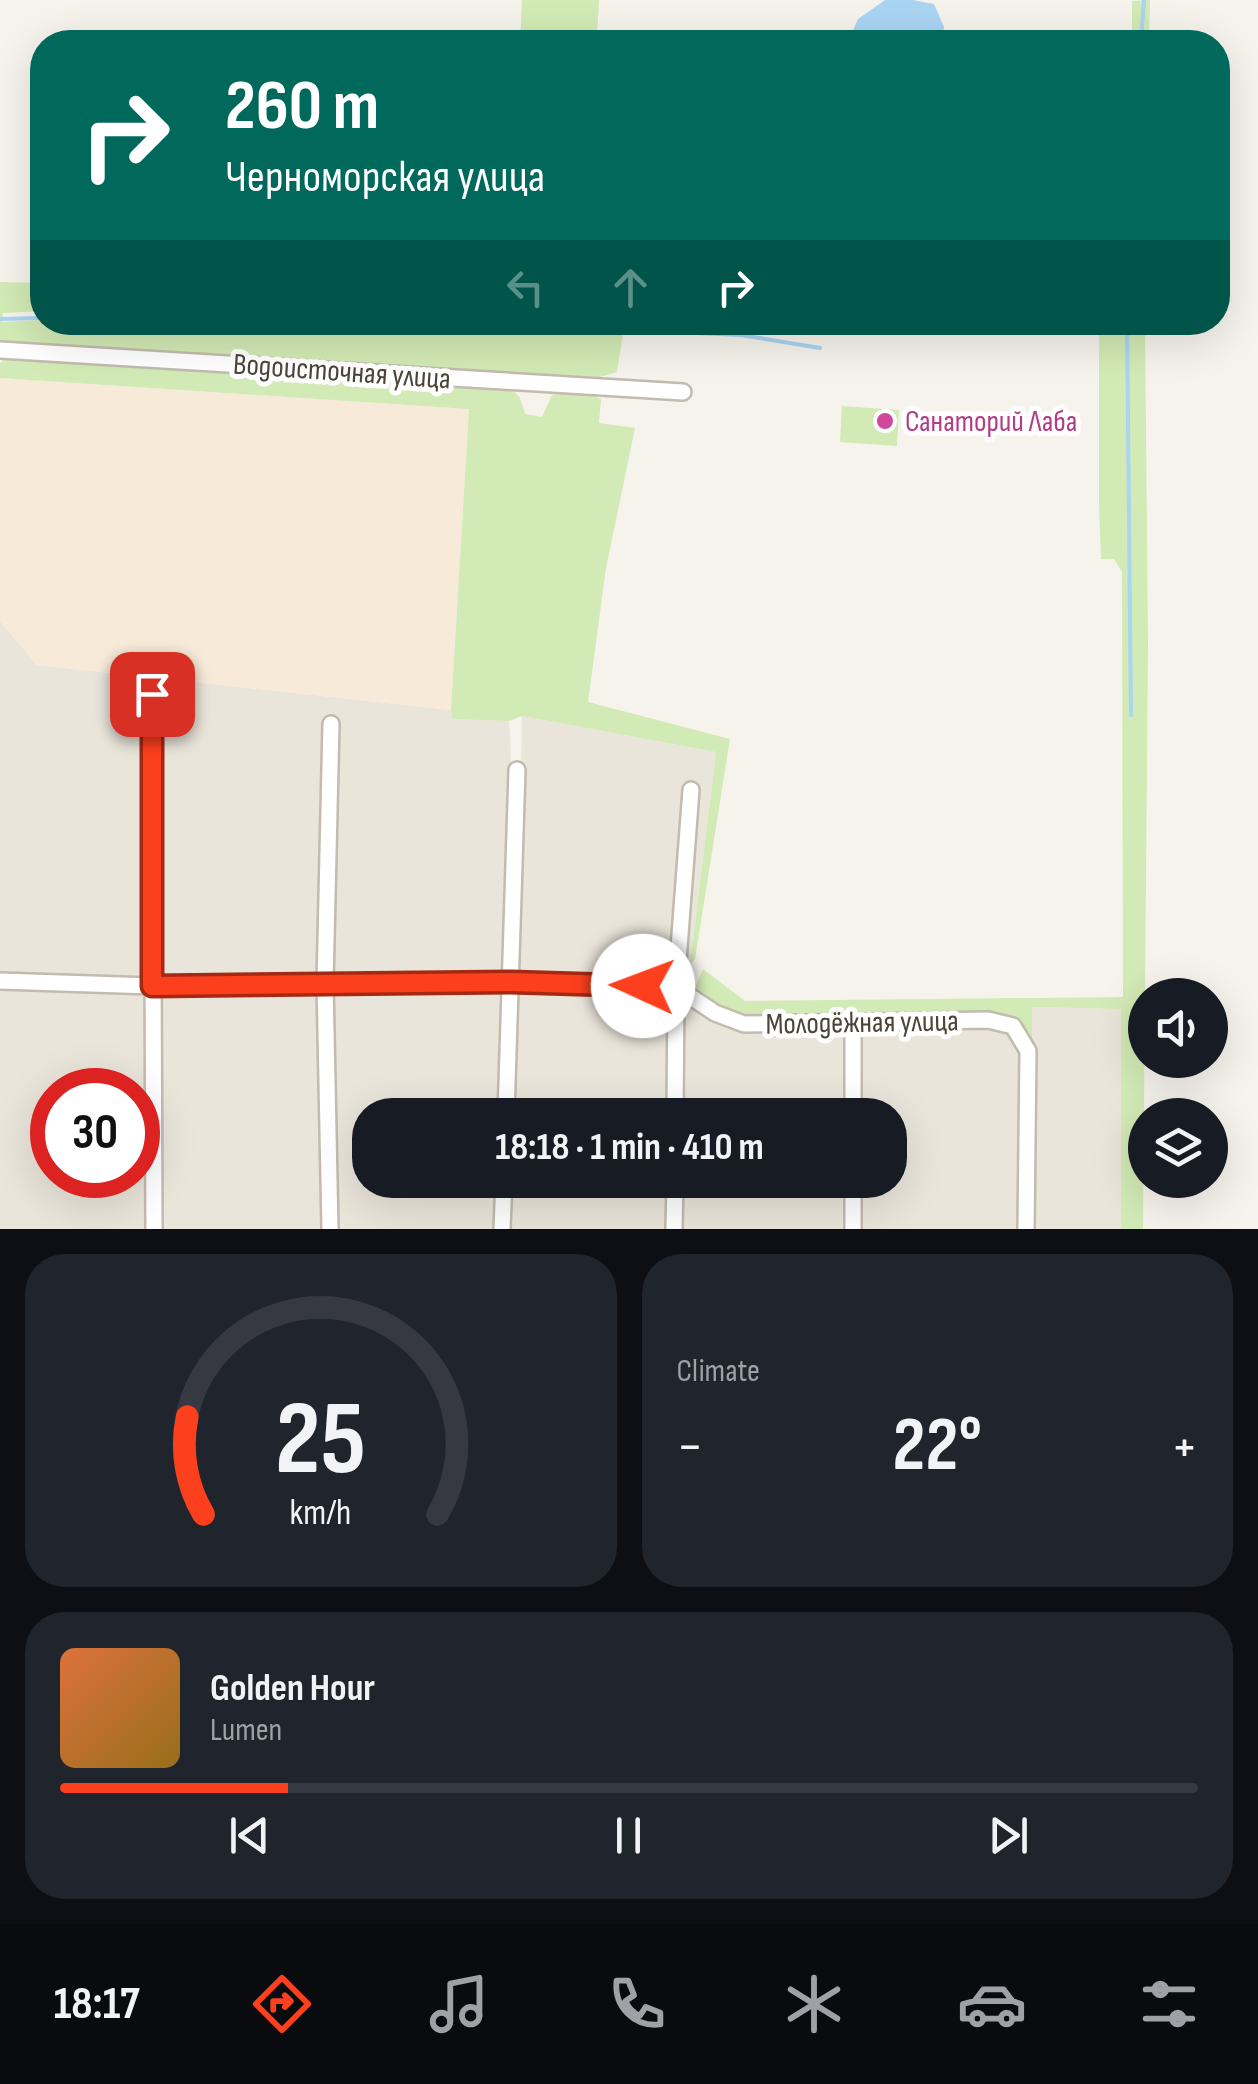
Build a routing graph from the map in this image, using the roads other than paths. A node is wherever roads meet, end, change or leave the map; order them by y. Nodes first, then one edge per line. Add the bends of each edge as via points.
1 (0, 350) edge
2 (684, 392) dead end
3 (152, 694) dead end
4 (332, 724) dead end
5 (517, 770) dead end
6 (690, 790) dead end
7 (0, 981) edge
8 (511, 982) junction
9 (325, 984) junction
10 (152, 986) junction
11 (676, 986) junction
12 (853, 1022) junction
13 (507, 1098) edge
14 (675, 1098) edge
15 (853, 1098) edge
16 (503, 1198) edge
17 (675, 1198) edge
18 (853, 1198) edge
19 (154, 1229) edge
20 (330, 1229) edge
21 (502, 1229) edge
22 (674, 1229) edge
23 (853, 1229) edge
24 (1026, 1229) edge

1 - 2 street, Водоисточная улица
3 - 10 street
4 - 9 street
5 - 8 street
6 - 11 street
7 - 10 street
8 - 9 street
8 - 11 street
8 - 13 street
9 - 10 street
9 - 20 street
10 - 19 street
11 - 12 street, Молодёжная улица via 744,1024
11 - 14 street
12 - 15 street
12 - 24 street, Молодёжная улица via 988,1020 1013,1026 1028,1051
16 - 21 street
17 - 22 street
18 - 23 street

